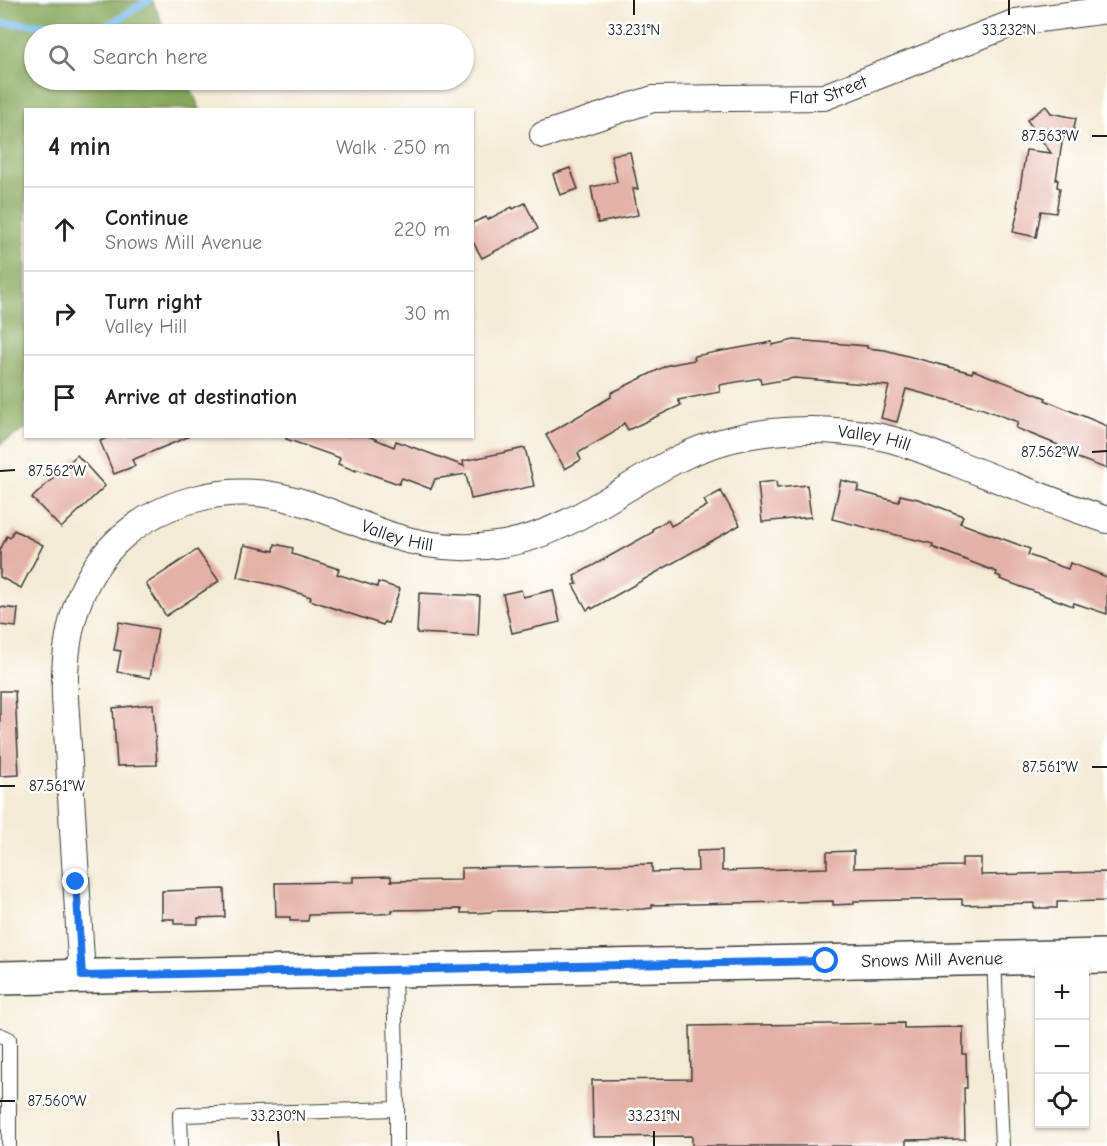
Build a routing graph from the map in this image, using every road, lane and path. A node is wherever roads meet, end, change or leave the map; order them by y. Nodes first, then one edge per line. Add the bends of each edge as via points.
1 (1107, 10) edge
2 (543, 135) dead end
3 (1107, 520) edge
4 (1107, 956) edge
5 (994, 958) junction
6 (394, 970) junction
7 (82, 976) junction
8 (0, 978) edge
9 (0, 1035) edge
10 (396, 1109) junction
11 (9, 1146) edge
12 (182, 1146) edge
13 (397, 1146) edge
14 (1002, 1146) edge

1 - 2 street, Flat Street via 1016,22 824,97 653,99
3 - 7 street, Valley Hill via 879,436 825,429 771,432 717,444 679,459 572,521 502,544 435,545 394,536 289,498 248,492 219,493 177,504 138,523 106,550 72,619 64,663
4 - 5 main road, Snows Mill Avenue
5 - 6 main road, Snows Mill Avenue
5 - 14 lane
6 - 7 main road, Snows Mill Avenue
6 - 10 lane
7 - 8 main road, Snows Mill Avenue
9 - 11 lane via 9,1040
10 - 12 lane via 180,1115
10 - 13 lane

